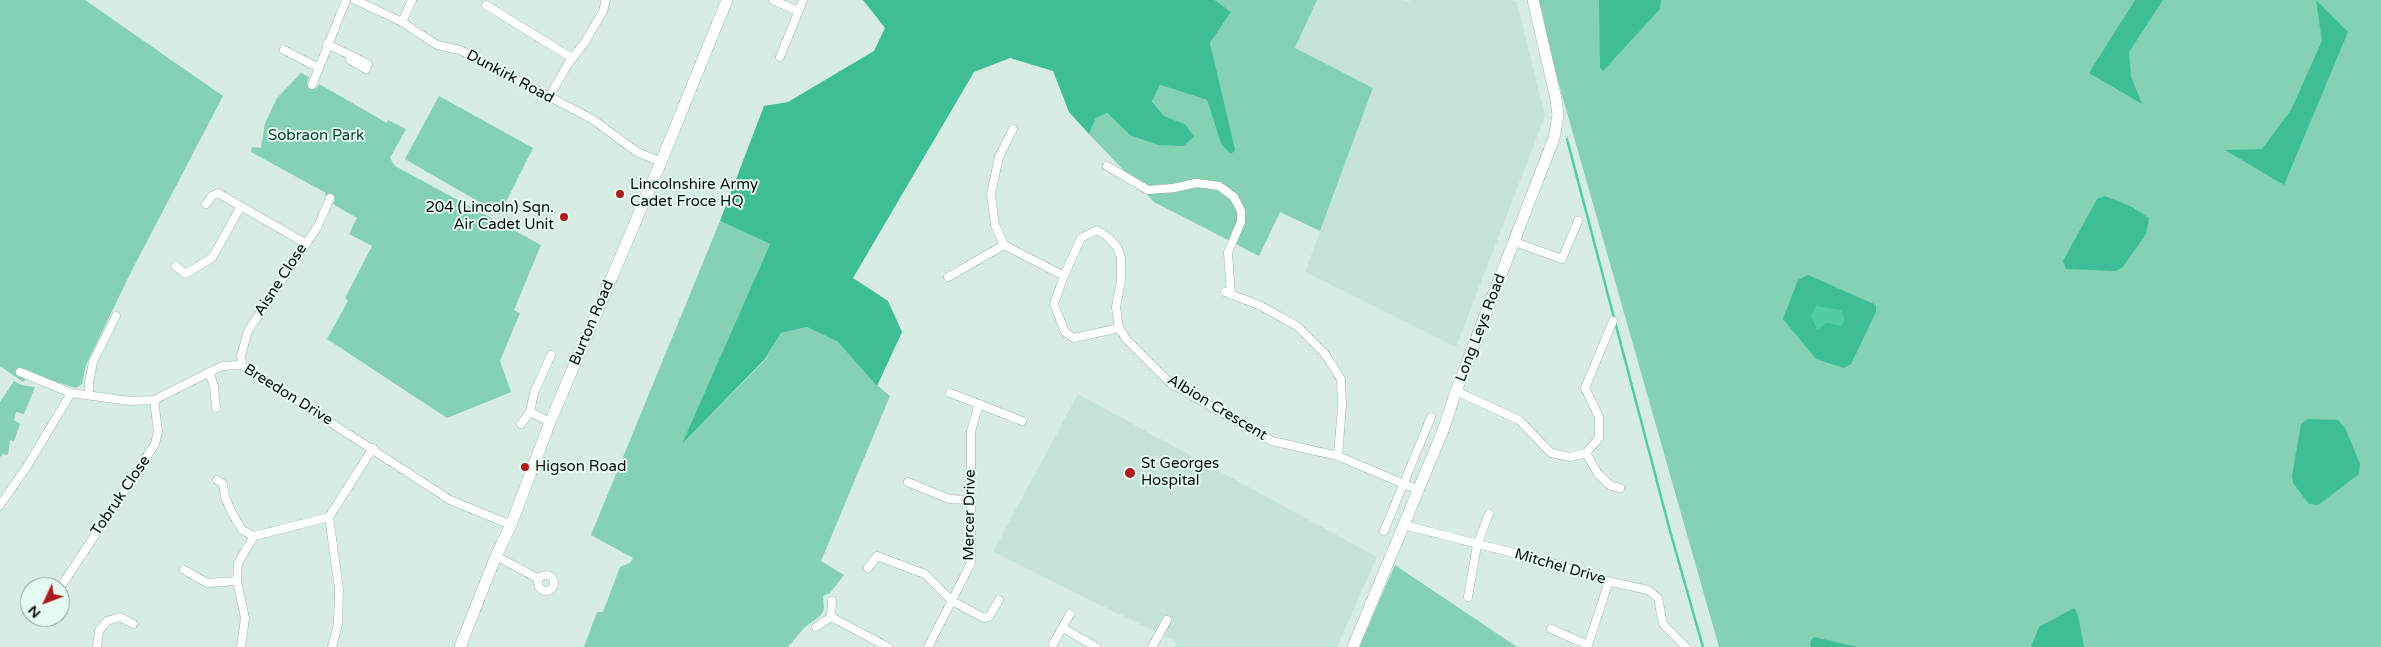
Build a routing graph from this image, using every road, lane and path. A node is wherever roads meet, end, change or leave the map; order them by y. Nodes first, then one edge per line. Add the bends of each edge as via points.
1 (346, 0) edge
2 (355, 0) edge
3 (412, 0) edge
4 (606, 0) edge
5 (727, 0) edge
6 (773, 0) edge
7 (803, 0) edge
8 (1533, 0) edge
9 (486, 5) dead end
10 (798, 11) junction
11 (402, 22) junction
12 (327, 44) junction
13 (284, 50) dead end
14 (352, 56) dead end
15 (780, 57) dead end
16 (572, 58) junction
17 (319, 68) junction
18 (312, 85) dead end
19 (548, 97) junction
20 (1013, 129) dead end
21 (661, 162) junction
22 (1107, 166) dead end
23 (330, 198) dead end
24 (206, 204) dead end
25 (241, 206) junction
26 (1578, 221) dead end
27 (1515, 242) junction
28 (305, 243) junction
29 (1004, 245) junction
30 (176, 266) dead end
31 (948, 276) dead end
32 (1064, 276) junction
33 (116, 316) dead end
34 (1614, 321) dead end
35 (1119, 328) junction
36 (551, 355) dead end
37 (242, 365) junction
38 (20, 372) dead end
39 (209, 372) junction
40 (1456, 391) junction
41 (71, 393) junction
42 (950, 393) dead end
43 (89, 395) junction
44 (154, 400) junction
45 (979, 404) junction
46 (216, 408) dead end
47 (530, 412) junction
48 (1431, 417) dead end
49 (1022, 421) dead end
50 (550, 422) junction
51 (521, 424) dead end
52 (373, 448) junction
53 (1586, 452) junction
54 (1338, 456) junction
55 (218, 480) dead end
56 (908, 482) dead end
57 (1404, 483) junction
58 (1620, 488) dead end
59 (1418, 490) junction
60 (970, 500) junction
61 (0, 505) edge
62 (1489, 514) dead end
63 (329, 517) junction
64 (511, 525) junction
65 (1404, 526) junction
66 (1384, 531) dead end
67 (254, 536) junction
68 (1477, 546) junction
69 (496, 556) junction
70 (868, 568) dead end
71 (184, 570) dead end
72 (67, 577) edge
73 (539, 579) dead end
74 (237, 581) junction
75 (1609, 581) junction
76 (1468, 597) dead end
77 (999, 600) dead end
78 (832, 601) dead end
79 (952, 601) junction
80 (1070, 614) dead end
81 (831, 617) junction
82 (1166, 620) dead end
83 (133, 624) dead end
84 (816, 627) dead end
85 (1062, 628) junction
86 (1551, 629) dead end
87 (1053, 644) dead end
88 (1588, 646) edge
89 (98, 647) edge
90 (241, 647) edge
91 (332, 647) edge
92 (460, 647) edge
93 (888, 647) edge
94 (928, 647) edge
95 (1096, 647) edge
96 (1152, 647) edge
97 (1353, 647) edge
98 (1686, 647) edge

1 - 12 street
2 - 11 street, Dunkirk Road
3 - 11 street
4 - 16 street via 585,42
5 - 21 main road, Burton Road
6 - 10 street
7 - 10 street
8 - 27 main road, Long Leys Road via 1558,115 1551,147
9 - 16 street
10 - 15 street
11 - 19 street, Dunkirk Road via 437,45 460,50
12 - 14 street
12 - 17 street
13 - 17 street
16 - 19 street
17 - 18 street
19 - 21 street, Dunkirk Road via 592,119 638,152
20 - 29 street via 999,157 991,194 995,224
21 - 50 main road, Burton Road
22 - 54 street via 1148,190 1196,183 1219,186 1234,197 1241,216 1228,252 1228,294 1259,304 1296,326 1325,354 1341,379
23 - 28 street, Aisne Close via 318,226
24 - 25 street via 218,193
25 - 28 street
25 - 30 street via 212,258 185,274
26 - 27 street via 1562,259
27 - 40 main road, Long Leys Road
28 - 37 street, Aisne Close via 248,331 241,356
29 - 31 street
29 - 32 street
32 - 35 street via 1054,304 1065,332 1074,338
32 - 35 street via 1081,238 1097,230 1108,237 1121,257 1122,280 1116,307
33 - 43 street via 93,362
34 - 53 street via 1585,388 1599,417 1599,438
35 - 54 street, Albion Crescent via 1170,383 1272,441
36 - 47 street via 534,393
37 - 39 street, Breedon Drive via 222,366
37 - 52 street, Breedon Drive
38 - 41 street, Breedon Drive
39 - 44 street, Breedon Drive
39 - 46 street
40 - 53 street via 1519,420 1551,453 1570,457
40 - 59 main road, Long Leys Road
41 - 43 street, Breedon Drive
41 - 61 street
42 - 45 street
43 - 44 street, Breedon Drive via 111,400
44 - 72 street, Tobruk Close via 158,430 155,444
45 - 49 street
45 - 60 street, Mercer Drive via 971,431
47 - 50 street
47 - 51 street
48 - 57 street
50 - 64 main road, Burton Road
52 - 63 street
52 - 64 street, Breedon Drive via 450,500
53 - 58 street via 1598,474 1611,486
54 - 57 street, Albion Crescent
55 - 67 street via 223,484 225,497 242,530
56 - 60 street via 949,499
57 - 59 street, Albion Crescent
57 - 66 street
59 - 65 main road, Long Leys Road
60 - 79 street, Mercer Drive via 971,563
62 - 68 street
63 - 67 street
63 - 91 street via 339,589 338,624
64 - 69 main road, Burton Road
65 - 68 street, Mitchel Drive
65 - 97 main road, Long Leys Road
67 - 74 street via 238,564
68 - 75 street, Mitchel Drive via 1549,562
68 - 76 street
69 - 73 street
69 - 92 main road, Burton Road
70 - 79 street via 877,556 911,568 925,574
71 - 74 street via 207,582
74 - 90 street via 245,618
75 - 88 street
75 - 98 street, Mitchel Drive via 1648,590 1658,598 1664,624
77 - 79 street via 989,617 984,618
78 - 81 street
79 - 94 street, Mercer Drive
80 - 85 street
81 - 84 street
81 - 93 street
82 - 96 street
83 - 89 street via 120,617 107,621 99,631
85 - 87 street
85 - 95 street
86 - 88 street

